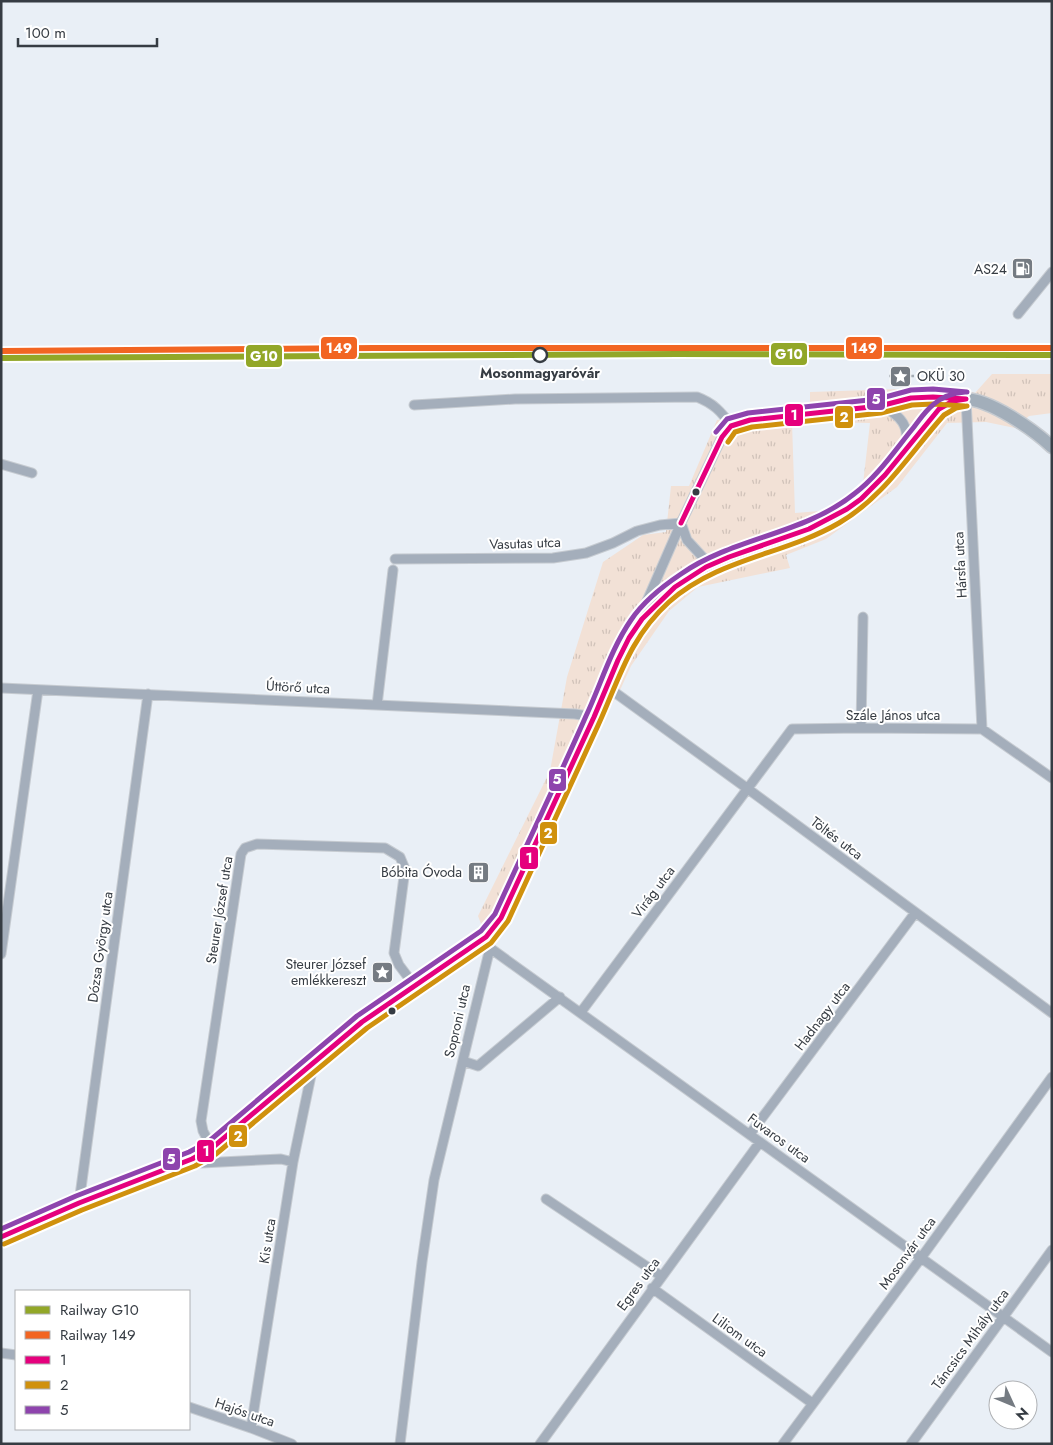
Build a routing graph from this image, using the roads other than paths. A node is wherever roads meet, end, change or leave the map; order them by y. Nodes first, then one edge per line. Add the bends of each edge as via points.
1 (1052, 272) edge
2 (1018, 314) dead end
3 (966, 399) junction
4 (414, 405) dead end
5 (880, 406) junction
6 (731, 426) junction
7 (1052, 447) edge
8 (903, 452) junction
9 (1, 464) edge
10 (32, 473) dead end
11 (682, 523) junction
12 (395, 558) dead end
13 (710, 565) junction
14 (392, 570) dead end
15 (863, 617) dead end
16 (636, 626) junction
17 (606, 686) junction
18 (1, 688) edge
19 (38, 690) junction
20 (148, 694) junction
21 (377, 705) junction
22 (594, 717) junction
23 (861, 728) junction
24 (982, 729) junction
25 (1052, 778) edge
26 (748, 789) junction
27 (915, 913) junction
28 (488, 943) junction
29 (1, 954) edge
30 (414, 985) junction
31 (560, 997) junction
32 (581, 1012) junction
33 (1052, 1013) edge
34 (314, 1060) junction
35 (463, 1061) junction
36 (1052, 1077) edge
37 (750, 1134) junction
38 (760, 1142) junction
39 (212, 1148) junction
40 (192, 1159) junction
41 (294, 1162) junction
42 (546, 1199) dead end
43 (79, 1203) junction
44 (1, 1237) edge
45 (1052, 1250) edge
46 (921, 1258) junction
47 (661, 1276) junction
48 (652, 1288) junction
49 (1003, 1317) junction
50 (1052, 1352) edge
51 (1, 1353) edge
52 (15, 1355) edge
53 (812, 1404) junction
54 (190, 1407) edge
55 (251, 1428) junction
56 (292, 1444) edge
57 (400, 1444) edge
58 (540, 1444) edge
59 (783, 1444) edge
60 (911, 1444) edge

1 - 2 street
3 - 5 street via 913,398
3 - 7 street via 1019,421
3 - 8 street, Soproni utca via 953,401 939,409
3 - 24 street, Hársfa utca
4 - 6 street via 515,398 698,397 724,414
5 - 6 street via 750,420
5 - 8 street via 895,413 903,423 906,434
6 - 11 street via 722,437
8 - 13 street, Soproni utca via 865,495 848,509 806,532
9 - 10 street
11 - 12 street, Vasutas utca via 660,525 586,553 553,558
11 - 13 street via 687,540
11 - 16 street
13 - 16 street, Soproni utca via 679,584
14 - 21 street
15 - 23 street
16 - 17 street, Soproni utca
17 - 22 street, Soproni utca
17 - 26 street, Töltés utca
18 - 19 street, Úttörő utca
19 - 20 street, Úttörő utca
19 - 29 street
20 - 21 street, Úttörő utca
20 - 43 street, Dózsa György utca
21 - 22 street, Úttörő utca
22 - 28 street, Soproni utca
23 - 24 street, Szále János utca
23 - 26 street, Szále János utca via 792,729
24 - 25 street
26 - 27 street, Töltés utca
26 - 32 street, Virág utca
27 - 33 street, Töltés utca
27 - 37 street, Hadnagy utca
28 - 30 street
28 - 31 street, Fuvaros utca
28 - 35 street, Soproni utca
30 - 34 street
30 - 39 street, Steurer József utca via 394,953 406,869 400,858 384,848 257,844 245,848 241,854 201,1121
31 - 32 street, Fuvaros utca
31 - 35 street via 478,1066
32 - 37 street, Fuvaros utca
34 - 39 street
34 - 41 street, Kis utca
35 - 57 street, Soproni utca via 434,1180
36 - 46 street, Mosonvár utca
37 - 38 street, Fuvaros utca
38 - 46 street, Fuvaros utca
38 - 47 street, Egres utca
39 - 40 street
40 - 41 street via 201,1163 281,1159
40 - 43 street
41 - 55 street, Kis utca
42 - 47 street
43 - 44 street
45 - 49 street, Táncsics Mihály utca
46 - 49 street, Fuvaros utca
46 - 53 street, Mosonvár utca
47 - 48 street, Egres utca
48 - 53 street, Liliom utca
48 - 58 street, Egres utca
49 - 50 street, Fuvaros utca
49 - 60 street, Táncsics Mihály utca
51 - 52 street
53 - 59 street, Mosonvár utca
54 - 55 street, Hajós utca
55 - 56 street, Hajós utca

